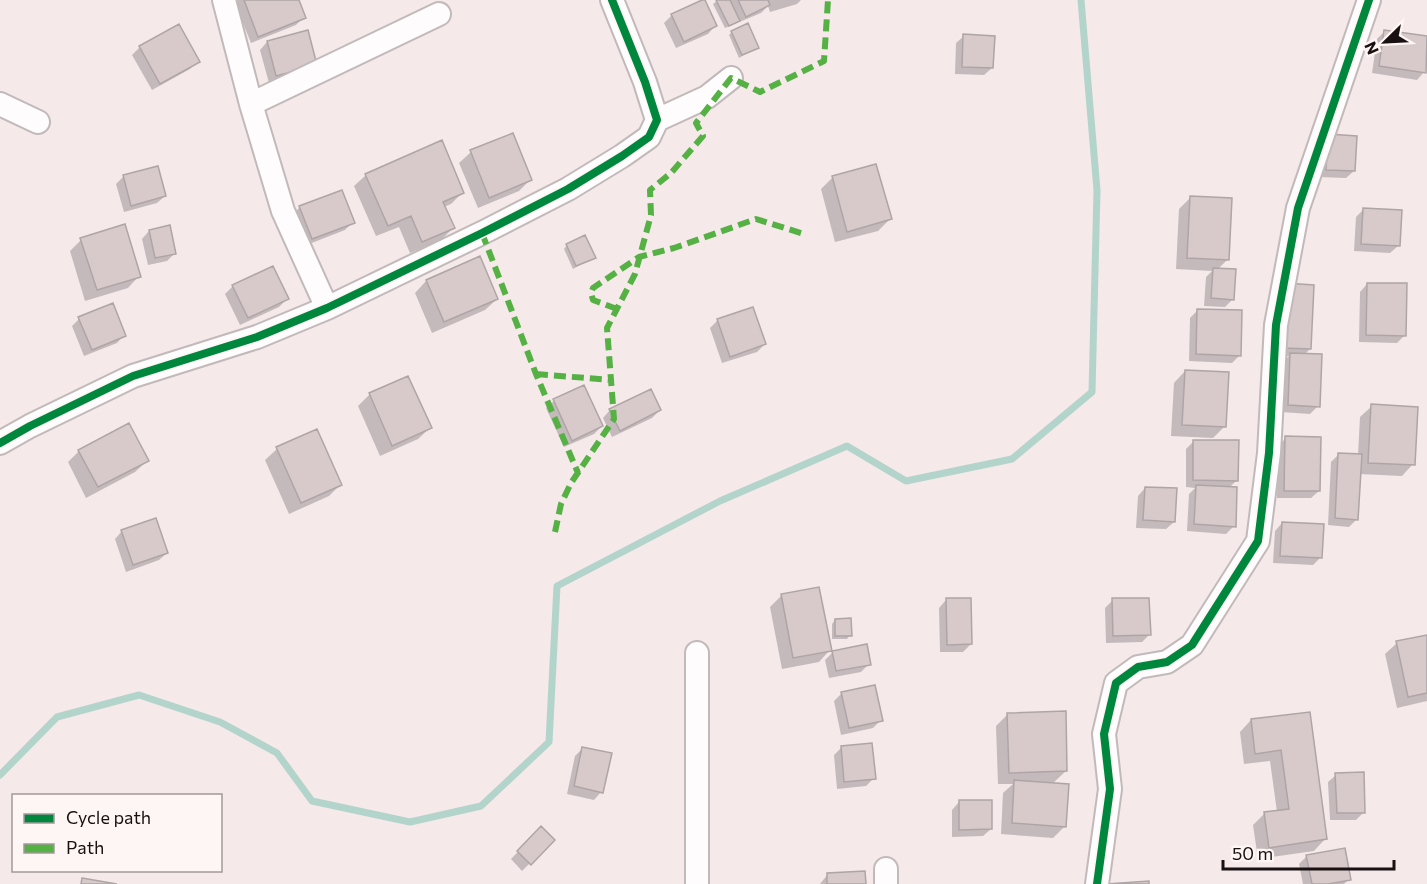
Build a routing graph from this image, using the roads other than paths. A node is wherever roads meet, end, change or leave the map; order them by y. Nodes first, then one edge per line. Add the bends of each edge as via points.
1 (224, 0) edge
2 (612, 0) edge
3 (1368, 0) edge
4 (439, 14) dead end
5 (731, 78) dead end
6 (0, 104) edge
7 (251, 104) junction
8 (657, 120) junction
9 (38, 122) dead end
10 (327, 308) junction
11 (0, 443) edge
12 (697, 653) dead end
13 (697, 884) edge
14 (1097, 884) edge

1 - 7 street
2 - 8 street
3 - 14 street via 1298,208 1276,325 1269,453 1258,541 1192,645 1167,662 1138,667 1116,683 1104,734 1110,789
4 - 7 street
5 - 8 street via 707,97
6 - 9 street
7 - 10 street via 283,211
8 - 10 street via 649,137 568,189
10 - 11 street via 257,338 133,376
12 - 13 street

